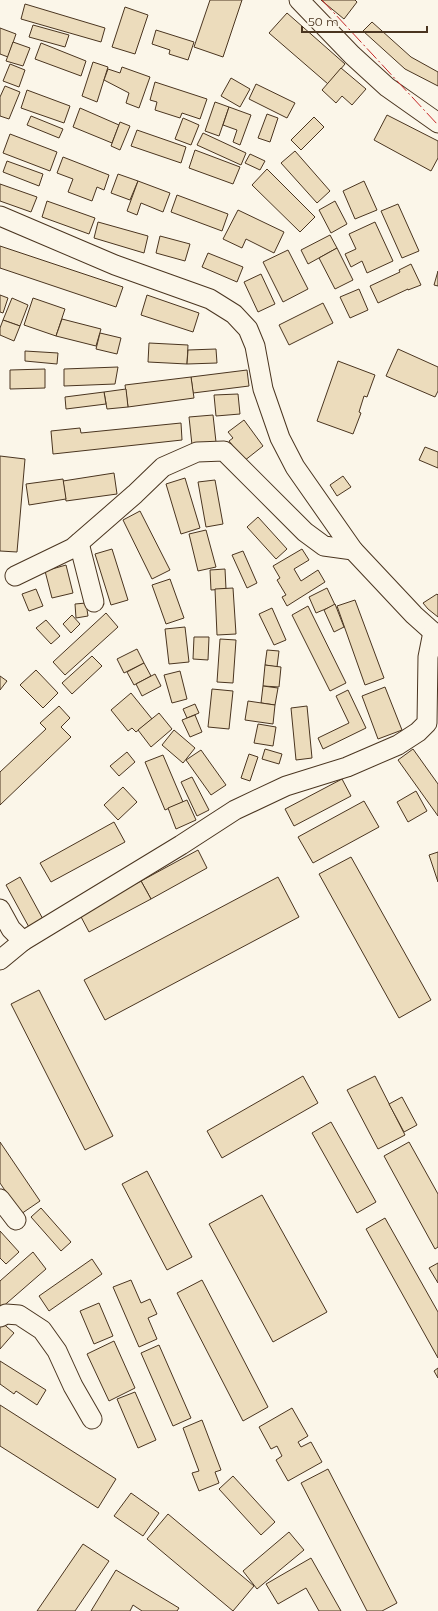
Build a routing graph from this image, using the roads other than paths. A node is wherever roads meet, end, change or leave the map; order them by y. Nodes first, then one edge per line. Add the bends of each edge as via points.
1 (299, 0) edge
2 (438, 123) edge
3 (0, 216) edge
4 (79, 543) junction
5 (353, 550) junction
6 (15, 576) dead end
7 (94, 602) dead end
8 (436, 633) edge
9 (0, 909) edge
10 (23, 941) junction
11 (0, 960) edge
12 (0, 1198) edge
13 (16, 1220) dead end
14 (0, 1317) edge
15 (92, 1419) dead end

1 - 2 street via 387,87
3 - 5 street via 115,265 210,299 234,314 248,329 255,346 262,389 294,467
4 - 5 street via 163,467 197,452 224,451 305,532 324,546
4 - 6 street
4 - 7 street
5 - 8 street via 388,589
8 - 10 street via 428,657 427,723 418,732 398,745 347,767 286,786 235,810
9 - 10 street via 11,929
10 - 11 street
12 - 13 street
14 - 15 street via 6,1314 19,1315 42,1330 57,1351

